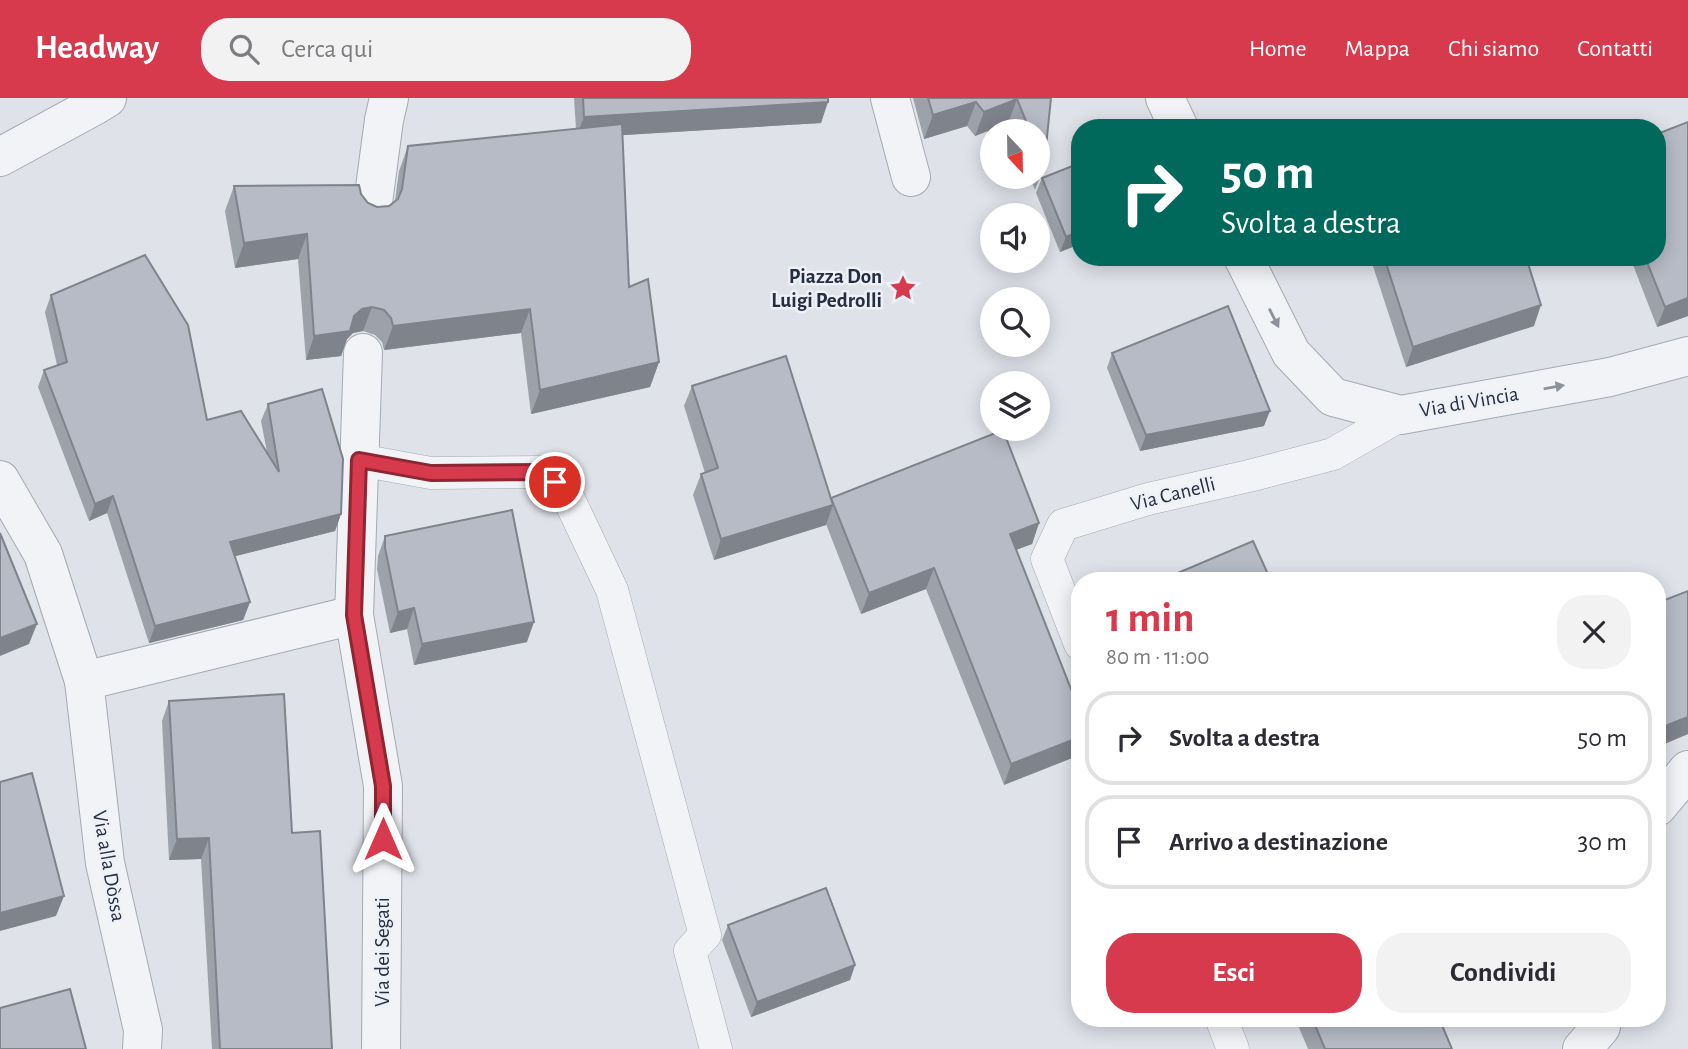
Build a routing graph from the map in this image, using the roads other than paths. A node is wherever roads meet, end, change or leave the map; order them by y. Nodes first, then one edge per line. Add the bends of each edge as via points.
1 (107, 98) edge
2 (388, 98) edge
3 (890, 98) edge
4 (1166, 98) edge
5 (1176, 119) edge
6 (0, 157) edge
7 (911, 177) dead end
8 (372, 210) edge
9 (1248, 266) edge
10 (363, 353) dead end
11 (1688, 356) edge
12 (1401, 415) junction
13 (359, 460) junction
14 (0, 480) edge
15 (354, 615) junction
16 (1071, 621) edge
17 (84, 681) junction
18 (1688, 770) edge
19 (1666, 796) edge
20 (1225, 1027) edge
21 (1601, 1027) edge
22 (142, 1049) edge
23 (381, 1049) edge
24 (716, 1049) edge
25 (1233, 1049) edge
26 (1582, 1049) edge

1 - 6 street
2 - 8 street
3 - 7 street
4 - 5 street
9 -> 12 street, Via di Vincia via 1291,353 1333,397
10 - 13 street, Via dei Segati
12 -> 11 street, Via di Vincia via 1610,377
12 - 16 lane, Via Canelli via 1333,454 1063,524 1047,559
13 - 15 street, Via dei Segati
13 - 24 lane via 431,473 543,472 566,493 612,590 705,935 690,951
14 - 17 street, Via alla Dòssa via 43,554
15 - 17 street
15 - 23 street, Via dei Segati via 383,786
17 - 22 street, Via alla Dòssa via 104,863 143,1030
18 - 19 street
20 - 25 lane
21 - 26 street

